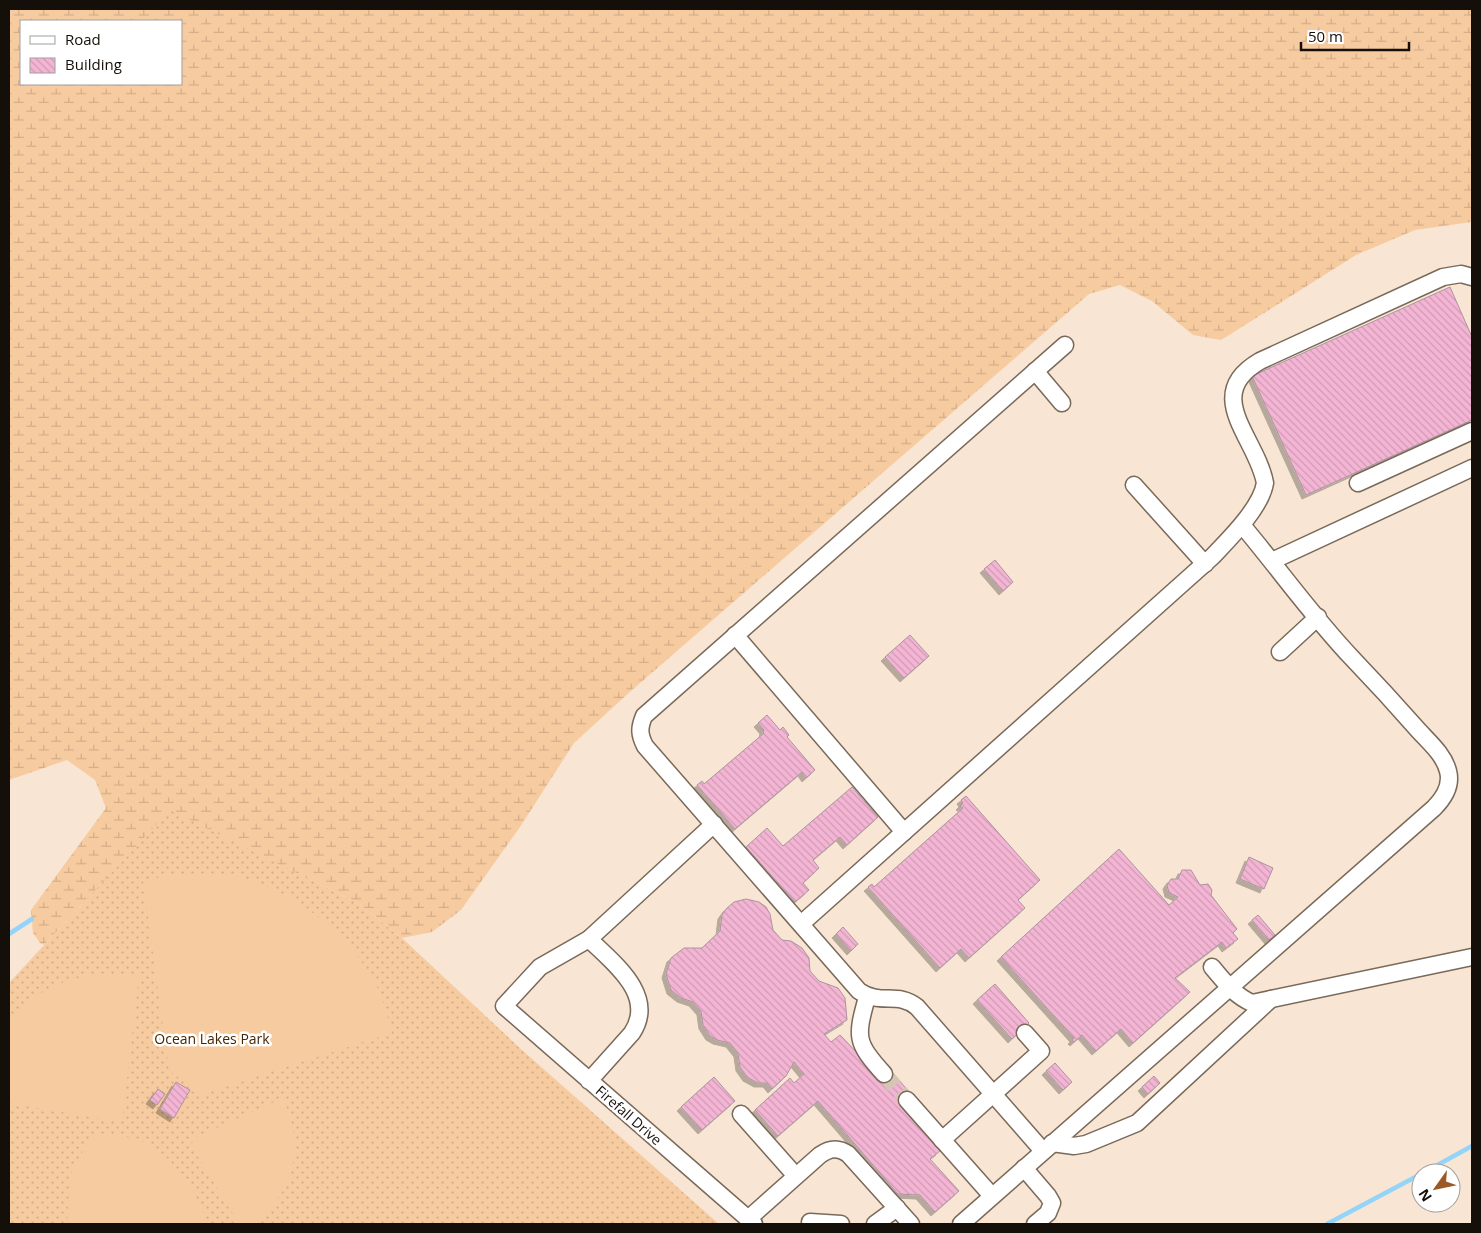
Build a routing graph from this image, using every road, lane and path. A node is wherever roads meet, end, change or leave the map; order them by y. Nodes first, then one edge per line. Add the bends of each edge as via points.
1 (1472, 276) edge
2 (1065, 345) dead end
3 (1035, 371) junction
4 (1062, 403) dead end
5 (1472, 432) edge
6 (1472, 468) edge
7 (1358, 483) dead end
8 (1134, 485) dead end
9 (1242, 525) junction
10 (1272, 561) junction
11 (1205, 564) junction
12 (1318, 617) junction
13 (735, 635) junction
14 (1280, 652) dead end
15 (714, 824) junction
16 (904, 832) junction
17 (801, 924) junction
18 (589, 939) junction
19 (1472, 957) edge
20 (1212, 967) dead end
21 (1230, 988) junction
22 (867, 996) junction
23 (1272, 999) junction
24 (1025, 1032) dead end
25 (884, 1074) tunnel mouth
26 (589, 1081) junction
27 (994, 1094) junction
28 (907, 1100) tunnel mouth
29 (741, 1114) dead end
30 (942, 1140) junction
31 (1047, 1147) junction
32 (1024, 1168) junction
33 (795, 1175) junction
34 (992, 1196) junction
35 (897, 1208) junction
36 (751, 1222) edge
37 (810, 1222) dead end
38 (841, 1224) edge
39 (875, 1224) edge
40 (911, 1224) edge
41 (961, 1224) edge
42 (1035, 1224) edge

1 - 9 street via 1443,277 1260,361 1238,378 1232,392 1236,411 1265,483 1264,491
2 - 3 street
3 - 4 street
3 - 13 street
5 - 7 street
6 - 10 street
8 - 11 street
9 - 10 street
9 - 11 street
10 - 12 street
11 - 16 street
12 - 14 street
12 - 21 street via 1437,752 1445,762 1450,780 1443,799 1434,808
13 - 15 street via 644,716 640,726 645,746
13 - 16 street
15 - 17 street
15 - 18 street
16 - 17 street
17 - 22 street via 859,991
18 - 26 street via 637,992 640,1013 632,1032
18 - 26 street, Firefall Drive via 540,967 504,1006
19 - 23 street
20 - 21 street
21 - 23 street via 1252,1002
21 - 31 street
22 - 25 street via 860,1023 861,1045
22 - 27 street via 878,1000 909,1000
23 - 31 street via 1137,1123 1086,1144
24 - 27 street via 1041,1051
26 - 36 street, Firefall Drive
27 - 30 street
27 - 31 street
28 - 30 street
29 - 33 street
30 - 34 street
31 - 32 street
32 - 34 street
32 - 42 street via 1052,1203 1048,1213
33 - 35 street via 825,1151 837,1149 848,1154
33 - 36 street
34 - 41 street
35 - 39 street
35 - 40 street
37 - 38 street

